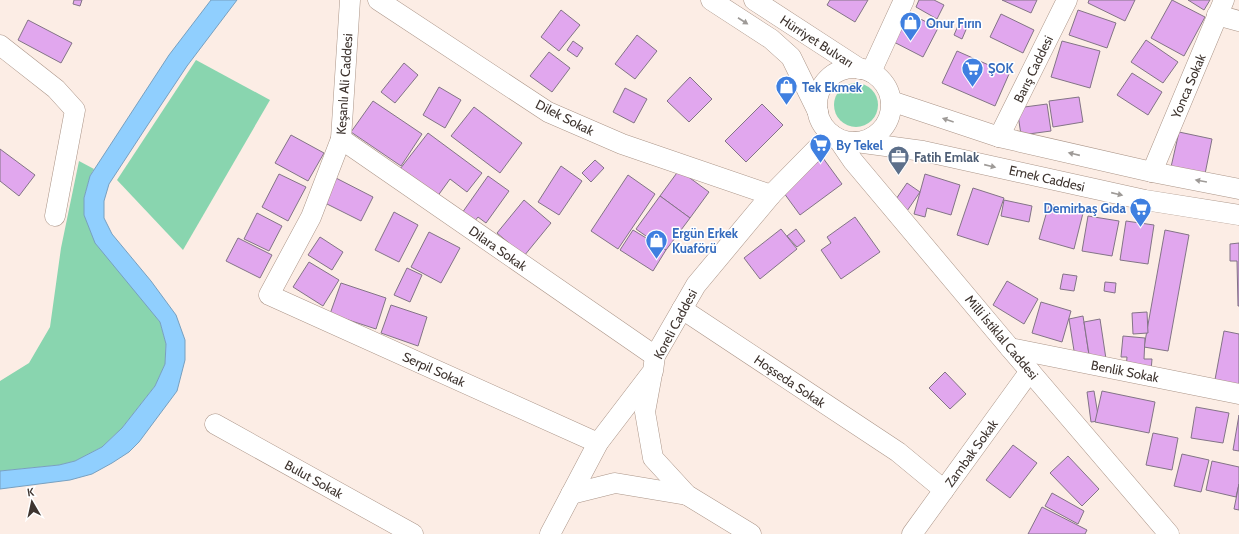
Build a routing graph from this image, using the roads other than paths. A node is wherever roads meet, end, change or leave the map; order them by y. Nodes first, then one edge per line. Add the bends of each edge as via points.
1 (350, 0) edge
2 (378, 0) edge
3 (710, 0) edge
4 (754, 0) edge
5 (904, 0) edge
6 (1067, 0) edge
7 (1221, 8) edge
8 (1239, 21) edge
9 (0, 46) edge
10 (865, 70) junction
11 (891, 101) junction
12 (818, 112) junction
13 (841, 138) junction
14 (999, 138) junction
15 (341, 139) junction
16 (1152, 172) junction
17 (1239, 189) edge
18 (771, 195) junction
19 (1239, 215) edge
20 (55, 216) dead end
21 (269, 295) joint
22 (682, 309) junction
23 (1010, 348) junction
24 (654, 363) junction
25 (1030, 371) junction
26 (1239, 394) edge
27 (215, 424) dead end
28 (598, 442) junction
29 (944, 490) junction
30 (571, 494) junction
31 (687, 495) junction
32 (413, 534) edge
33 (550, 534) edge
34 (751, 534) edge
35 (912, 534) edge
36 (1169, 534) edge

1 - 15 street, Keşanlı Ali Caddesi
2 - 18 street, Dilek Sokak via 548,112 622,144
3 -> 12 street, Hürriyet Bulvarı via 771,39 791,57
4 - 10 street, Hürriyet Bulvarı
5 - 10 street
6 - 14 street, Barış Caddesi
7 - 8 street
7 - 16 street, Yonca Sokak
9 - 20 street via 56,89 75,110
10 - 11 street via 881,79
10 - 12 street via 848,69 837,72 828,79 817,100
11 - 13 street via 886,125 878,134 867,140
14 -> 11 street
12 - 13 street via 824,128
13 - 18 street, Koreli Caddesi
13 -> 19 street, Emek Caddesi via 923,150 1145,200
13 - 23 street, Milli İstiklal Caddesi via 853,161
16 -> 14 street
15 - 21 street, Keşanlı Ali Caddesi via 311,217
15 - 24 street, Dilara Sokak
17 -> 16 street
18 - 22 street, Koreli Caddesi via 696,285
21 - 28 street, Serpil Sokak
22 - 24 street, Koreli Caddesi
22 - 29 street, Hoşseda Sokak via 898,452
23 - 25 street, Milli İstiklal Caddesi
23 - 26 street, Benlik Sokak
24 - 28 street, Koreli Caddesi
24 - 31 street via 645,412 653,458
25 - 29 street, Zambak Sokak
25 - 36 street, Milli İstiklal Caddesi
27 - 32 street, Bulut Sokak
28 - 30 street, Koreli Caddesi
29 - 35 street, Zambak Sokak
30 - 31 street via 615,482
30 - 33 street, Koreli Caddesi
31 - 34 street

